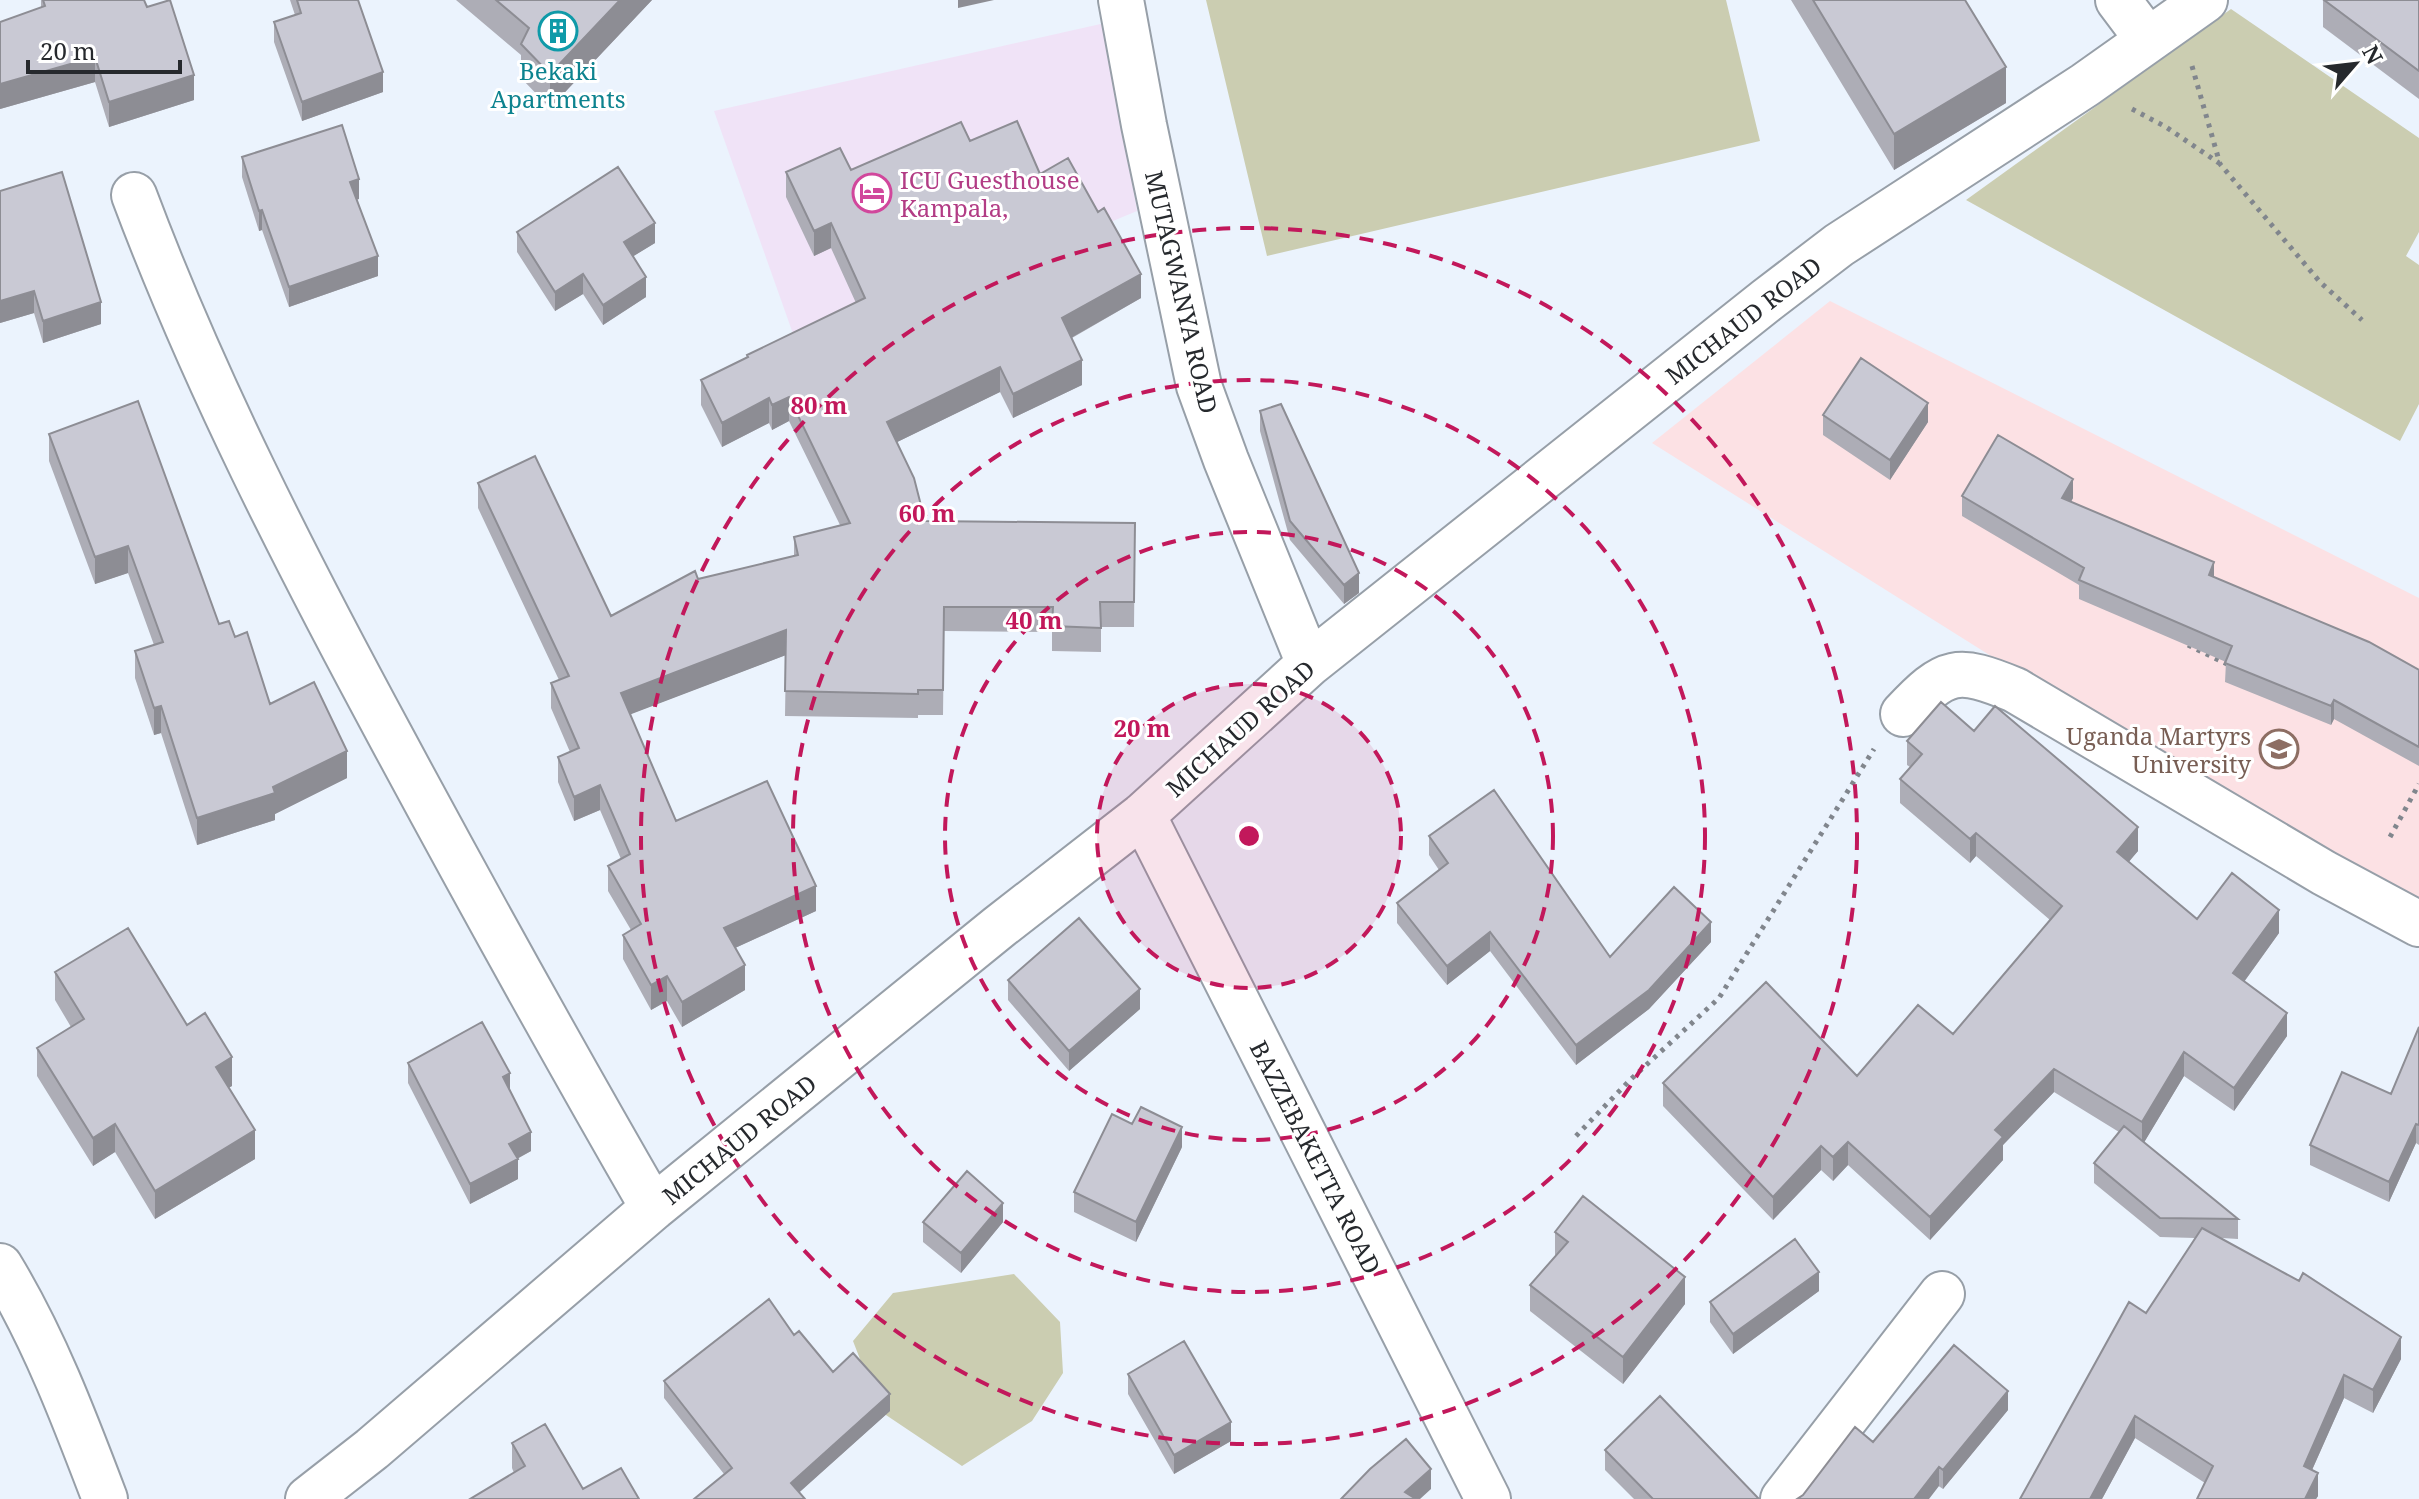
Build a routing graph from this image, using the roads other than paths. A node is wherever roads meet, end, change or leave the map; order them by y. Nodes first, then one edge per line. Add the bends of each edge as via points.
1 (1121, 0) edge
2 (2118, 0) edge
3 (2177, 19) edge
4 (134, 195) dead end
5 (1309, 664) junction
6 (1903, 714) road end
7 (1143, 815) junction
8 (2419, 924) edge
9 (653, 1208) junction
10 (0, 1266) edge
11 (1942, 1294) dead end
12 (105, 1499) edge
13 (308, 1499) edge
14 (1488, 1499) edge
15 (1783, 1499) edge

1 - 5 street, MUTAGWANYA ROAD via 1199,386
2 - 3 street
3 - 5 street, MICHAUD ROAD via 1839,245
4 - 9 street via 205,368 321,606 533,1001
5 - 7 street, MICHAUD ROAD
6 - 8 street via 1944,677 1967,673 2015,690
7 - 9 street, MICHAUD ROAD
7 - 14 street, BAZZEBAKETTA ROAD
9 - 13 street, MICHAUD ROAD
10 - 12 street via 75,1420
11 - 15 street

